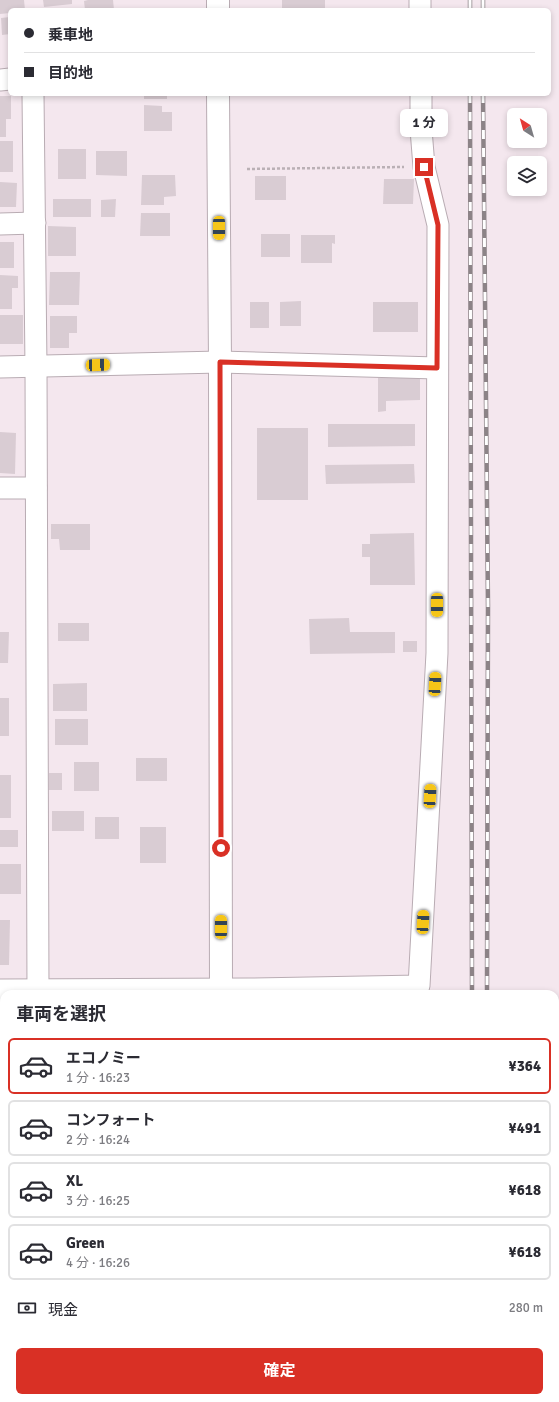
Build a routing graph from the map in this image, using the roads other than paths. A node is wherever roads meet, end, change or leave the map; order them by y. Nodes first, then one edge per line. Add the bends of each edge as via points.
1 (34, 96) edge
2 (218, 96) edge
3 (421, 96) edge
4 (36, 223) junction
5 (0, 224) edge
6 (220, 362) junction
7 (0, 367) edge
8 (36, 367) junction
9 (437, 368) junction
10 (0, 488) edge
11 (36, 488) junction
12 (38, 990) edge
13 (221, 990) edge
14 (287, 990) edge

1 - 4 street
2 - 6 street
3 - 9 street via 424,167 438,225
4 - 5 street
4 - 8 street
6 - 8 street
6 - 9 street
6 - 13 street
7 - 8 street
8 - 11 street
9 - 14 street via 437,653 420,986
10 - 11 street
11 - 12 street

